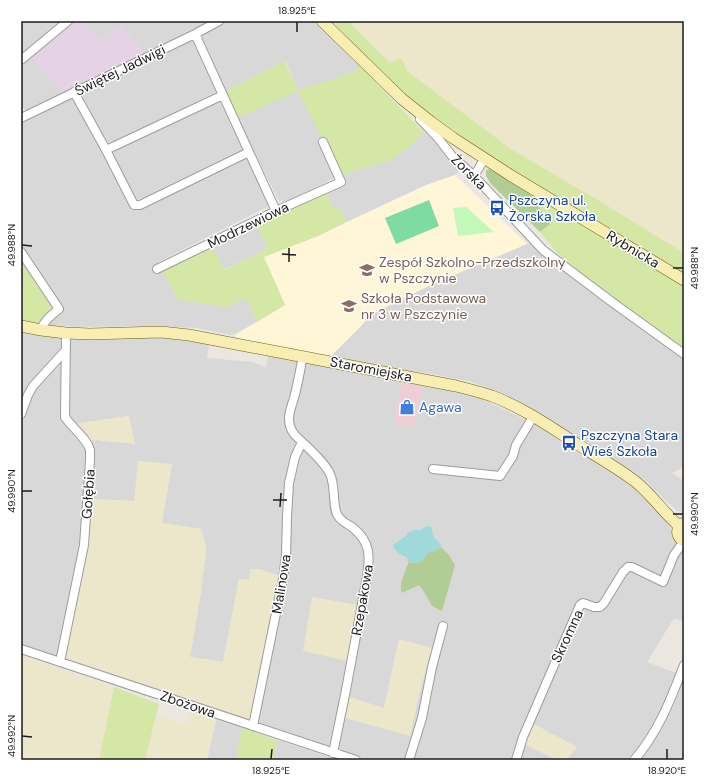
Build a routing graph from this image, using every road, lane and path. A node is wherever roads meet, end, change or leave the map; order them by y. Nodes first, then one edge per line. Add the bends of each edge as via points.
1 (68, 21) edge
2 (219, 21) edge
3 (322, 21) edge
4 (195, 34) junction
5 (21, 60) edge
6 (74, 92) junction
7 (223, 95) junction
8 (402, 99) junction
9 (22, 115) edge
10 (323, 142) dead end
11 (106, 150) junction
12 (249, 152) junction
13 (485, 158) junction
14 (474, 176) junction
15 (276, 211) junction
16 (21, 252) edge
17 (156, 269) dead end
18 (684, 280) edge
19 (21, 326) edge
20 (41, 330) junction
21 (66, 333) junction
22 (65, 351) junction
23 (684, 354) edge
24 (303, 356) junction
25 (21, 414) edge
26 (533, 417) junction
27 (302, 442) junction
28 (433, 469) dead end
29 (682, 524) edge
30 (684, 541) edge
31 (443, 626) dead end
32 (21, 649) edge
33 (60, 662) junction
34 (684, 665) edge
35 (253, 726) junction
36 (333, 752) junction
37 (356, 760) edge
38 (409, 760) edge
39 (516, 760) edge
40 (634, 760) edge

1 - 5 street
2 - 4 street, Świętej Jadwigi
3 - 8 street, Żorska
4 - 6 street, Świętej Jadwigi
4 - 7 street
6 - 9 street, Świętej Jadwigi
6 - 11 street
7 - 11 street
7 - 12 street
8 - 13 street, Rybnicka via 442,130
8 - 14 street, Żorska via 452,156
10 - 15 street, Modrzewiowa via 341,182
11 - 12 street via 134,205 140,205
12 - 15 street
13 - 14 street
13 - 18 street, Rybnicka
14 - 23 street, Żorska via 543,250
15 - 17 street, Modrzewiowa
16 - 20 street via 59,309 47,319
19 - 20 street, Staromiejska
20 - 21 street, Staromiejska
21 - 22 street, Gołębia
21 - 24 street, Staromiejska via 161,332
22 - 25 street via 34,386
22 - 33 street, Gołębia via 65,417 85,441 90,450 90,460 84,544
24 - 26 street, Staromiejska via 456,386 491,396
24 - 27 street, Rzepakowa via 289,418 292,432
26 - 28 street via 500,476
26 - 29 street, Staromiejska via 636,482
27 - 35 street, Malinowa via 295,457 289,483 284,580
27 - 36 street, Rzepakowa via 324,464 330,474 337,515 360,535 365,542 370,560
29 - 30 street via 677,530 680,539
30 - 39 street, Skromna via 674,555 663,582 628,567 600,607 583,603 580,605 523,737
31 - 38 street via 422,718
32 - 33 street, Zbożowa
33 - 35 street, Zbożowa
34 - 40 street via 654,732
35 - 36 street, Zbożowa
36 - 37 street, Zbożowa

